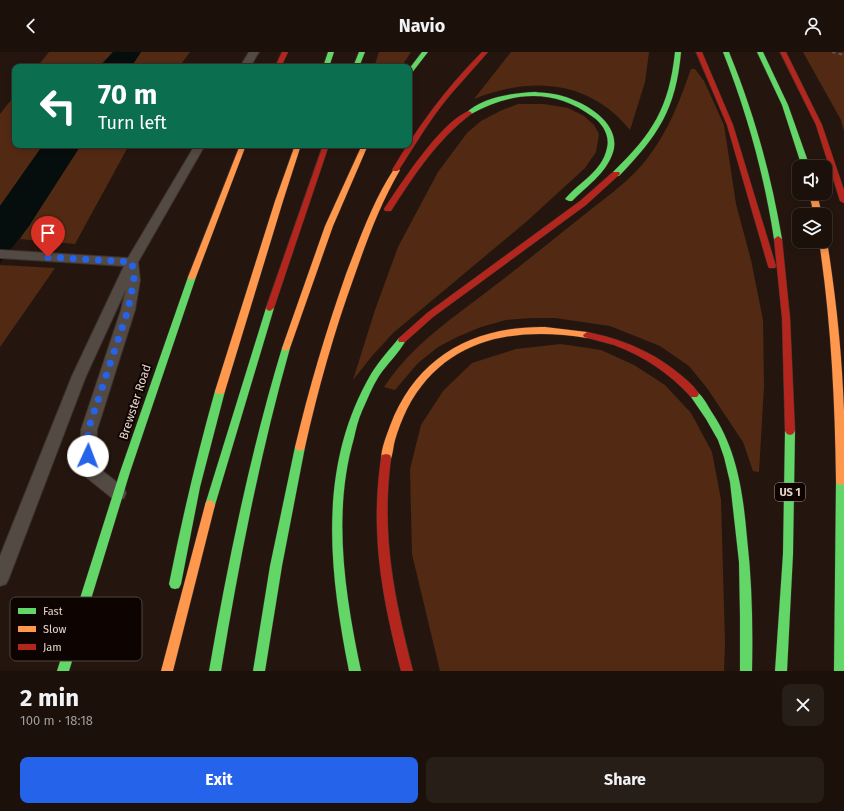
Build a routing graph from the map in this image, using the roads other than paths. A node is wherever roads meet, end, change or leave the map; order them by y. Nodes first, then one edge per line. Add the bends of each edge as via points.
1 (254, 52) edge
2 (285, 52) edge
3 (331, 52) edge
4 (362, 52) edge
5 (425, 52) edge
6 (485, 52) edge
7 (678, 52) edge
8 (699, 52) edge
9 (726, 52) edge
10 (760, 52) edge
11 (783, 52) edge
12 (247, 64) edge
13 (279, 64) edge
14 (327, 64) edge
15 (357, 64) edge
16 (412, 69) edge
17 (652, 114) dead end
18 (412, 142) edge
19 (198, 148) edge
20 (242, 148) edge
21 (297, 148) edge
22 (325, 148) edge
23 (363, 148) edge
24 (408, 148) edge
25 (635, 155) junction
26 (804, 160) edge
27 (844, 200) edge
28 (824, 248) edge
29 (517, 252) junction
30 (0, 254) edge
31 (355, 260) junction
32 (132, 262) junction
33 (786, 312) junction
34 (118, 493) junction
35 (0, 578) edge
36 (174, 592) dead end
37 (86, 597) edge
38 (164, 644) dead end
39 (66, 661) edge
40 (63, 671) edge
41 (159, 671) edge
42 (168, 671) edge
43 (215, 671) edge
44 (259, 671) edge
45 (355, 671) edge
46 (407, 671) edge
47 (746, 671) edge
48 (781, 671) edge
49 (840, 671) edge

1 - 12 lane
2 - 13 main road
3 - 14 main road
4 - 15 main road
5 - 16 main road
6 - 18 main road via 452,86
7 - 25 main road via 675,78 667,106
8 - 33 main road via 730,126
9 - 33 main road, US 1 via 749,108 766,165 778,232
10 - 26 main road via 785,104
11 - 27 main road via 819,125
17 - 25 main road
19 - 32 lane
20 - 34 main road, Brewster Road via 175,323
21 - 36 main road via 208,430 191,500
22 - 42 main road via 240,403 190,579
23 - 43 main road via 345,184 323,239 278,376 240,530
24 - 31 main road via 386,188
25 - 29 main road via 604,187
28 - 49 main road via 835,333 840,419
29 - 31 main road via 598,170 608,155 611,142 608,129 593,112 578,103 539,95 506,96 471,112 439,141 404,185
29 - 45 main road via 428,317 404,338 370,379 356,410 348,434 337,512 342,598
30 - 32 lane
31 - 44 main road via 335,315 305,420 277,555
32 - 34 lane via 134,280 128,310 88,430 88,456 92,472
32 - 35 lane via 79,376
33 - 48 main road, US 1 via 790,491 788,582
34 - 37 main road, Brewster Road
38 - 41 main road
39 - 40 main road, Brewster Road
46 - 47 main road via 400,649 389,590 382,526 382,475 390,433 412,389 439,361 481,338 533,329 595,336 645,356 681,381 695,395 715,425 724,442 735,476 743,544

